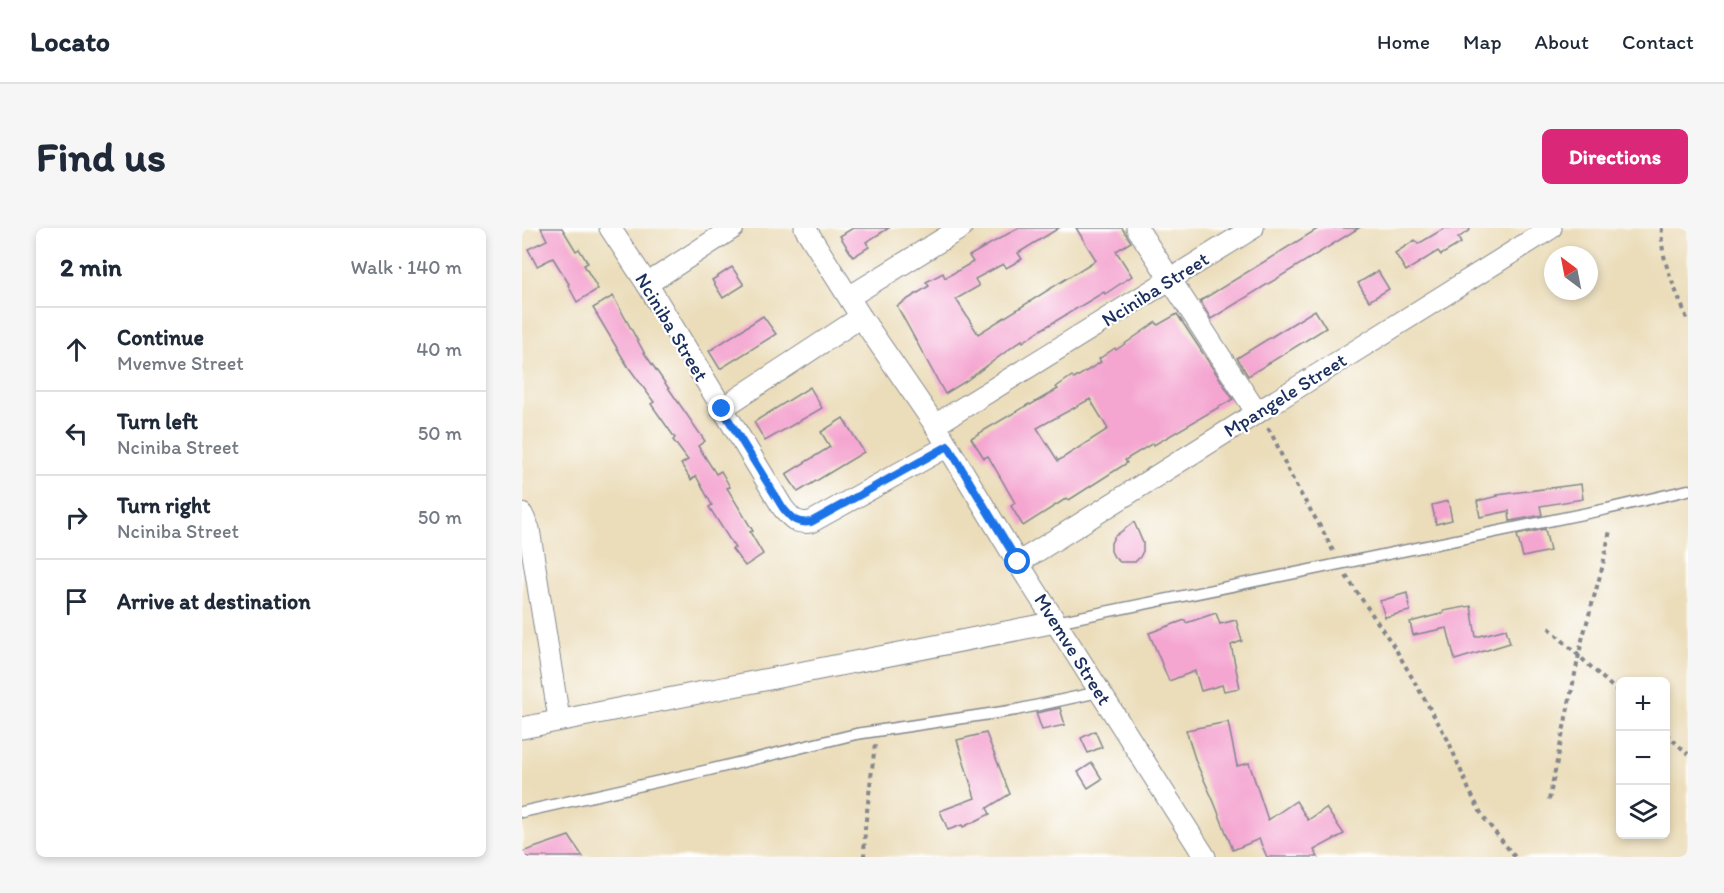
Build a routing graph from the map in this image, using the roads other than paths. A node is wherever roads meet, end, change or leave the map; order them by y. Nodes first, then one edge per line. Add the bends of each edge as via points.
1 (610, 228) edge
2 (733, 228) edge
3 (805, 228) edge
4 (961, 228) edge
5 (1137, 228) edge
6 (1253, 228) edge
7 (1551, 228) edge
8 (1170, 280) junction
9 (647, 284) junction
10 (849, 297) junction
11 (861, 317) junction
12 (722, 409) junction
13 (1257, 413) junction
14 (935, 425) junction
15 (948, 446) junction
16 (1688, 490) edge
17 (522, 514) edge
18 (1018, 562) junction
19 (1056, 622) junction
20 (1099, 692) junction
21 (559, 719) junction
22 (522, 728) edge
23 (522, 812) edge
24 (1204, 857) edge

1 - 9 street, Nciniba Street
2 - 9 street
3 - 10 street, Mvemve Street
4 - 10 street
5 - 8 street
6 - 8 street, Nciniba Street
7 - 13 street, Mpangele Street
8 - 13 street
8 - 14 street, Nciniba Street
9 - 12 street, Nciniba Street
10 - 11 street, Mvemve Street
11 - 12 street
11 - 14 street, Mvemve Street
12 - 15 street, Nciniba Street via 783,508 802,524
13 - 18 street, Mpangele Street
14 - 15 street, Mvemve Street
15 - 18 street, Mvemve Street
16 - 19 lane
17 - 21 street via 529,529
18 - 19 street, Mvemve Street
19 - 20 street, Mvemve Street
19 - 21 street
20 - 23 lane via 803,746
20 - 24 street, Mvemve Street
21 - 22 street

